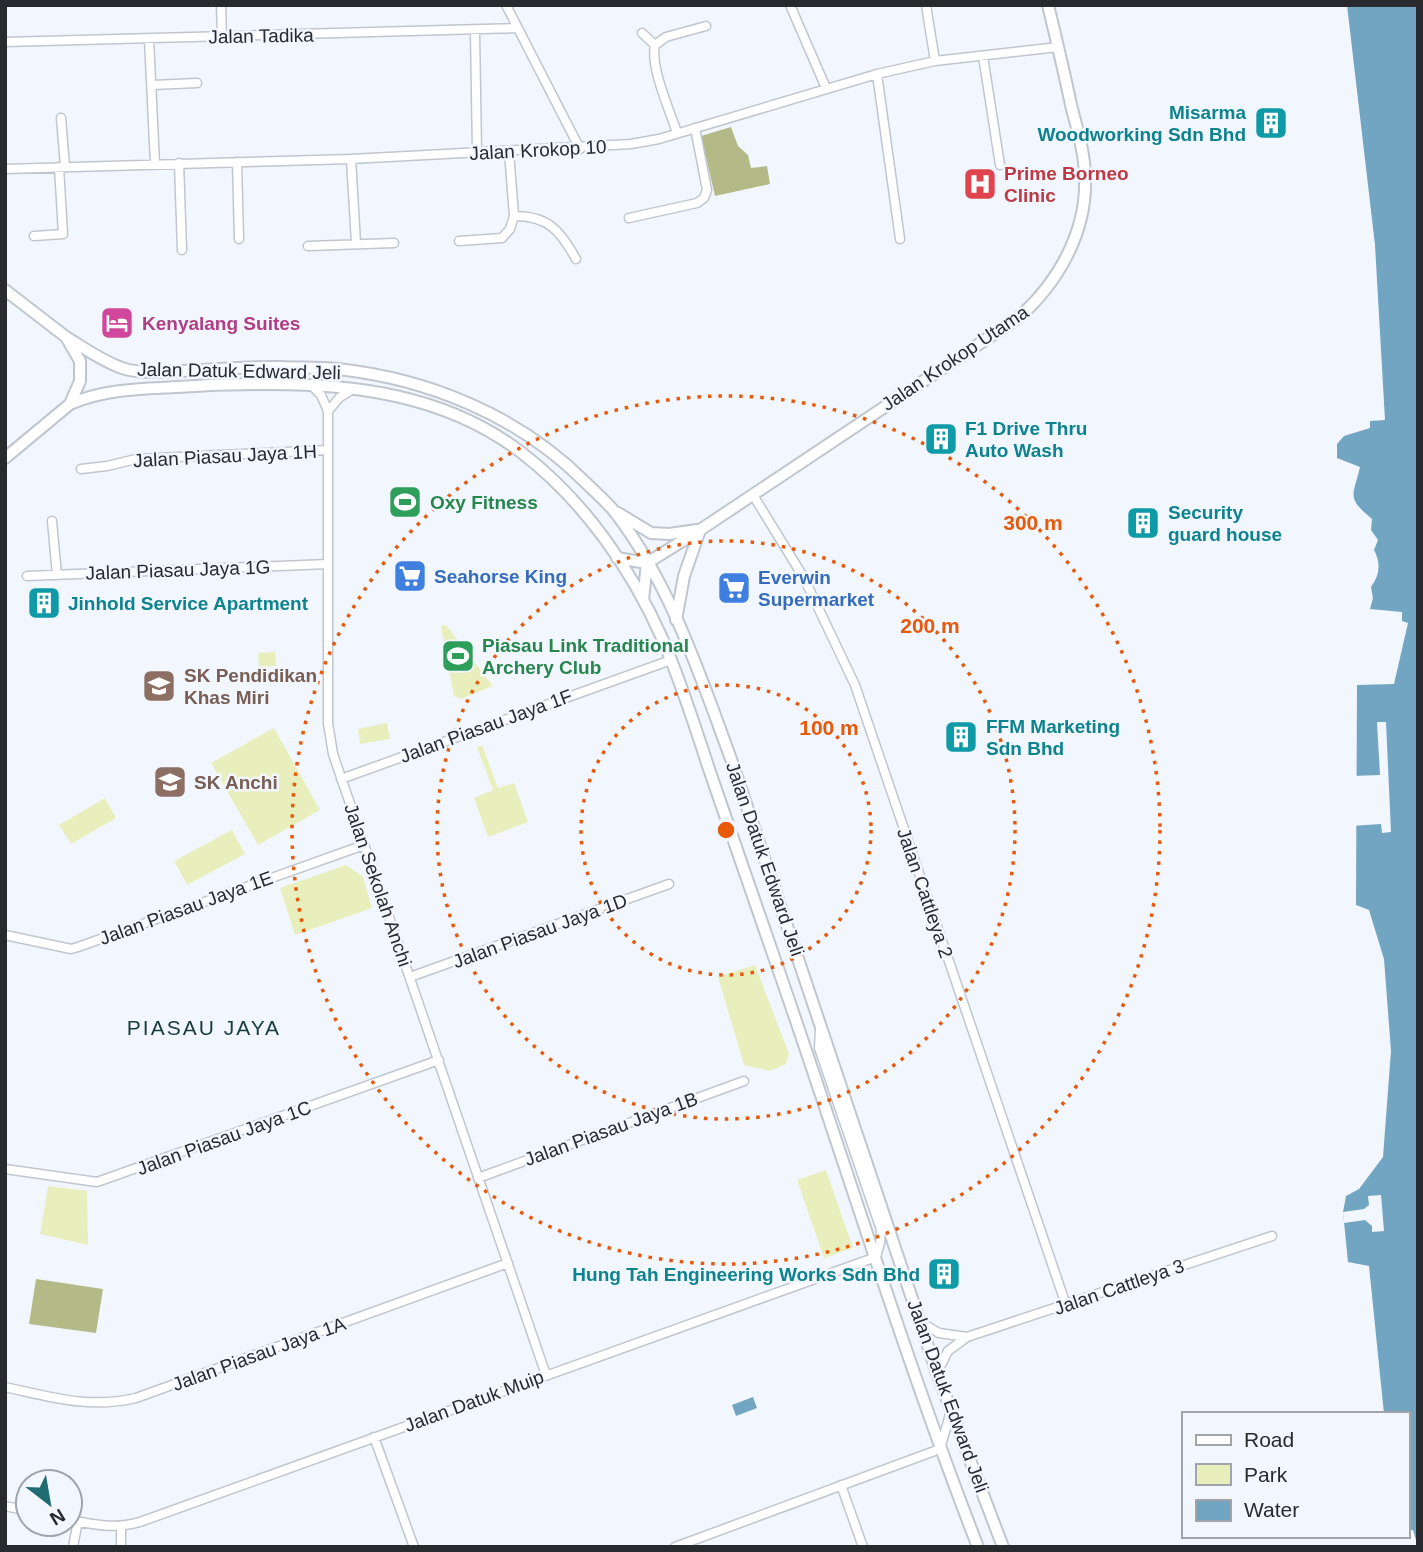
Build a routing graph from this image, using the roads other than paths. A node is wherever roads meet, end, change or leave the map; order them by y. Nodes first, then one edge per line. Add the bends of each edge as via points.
1 (221, 5) edge
2 (506, 5) edge
3 (790, 5) edge
4 (926, 5) edge
5 (1048, 5) edge
6 (706, 26) dead end
7 (517, 28) junction
8 (475, 31) junction
9 (642, 33) dead end
10 (222, 37) junction
11 (149, 39) junction
12 (5, 42) edge
13 (655, 45) junction
14 (1058, 47) junction
15 (983, 56) junction
16 (935, 61) junction
17 (877, 74) junction
18 (197, 83) dead end
19 (153, 85) junction
20 (826, 88) junction
21 (61, 118) dead end
22 (695, 128) junction
23 (677, 133) junction
24 (580, 149) junction
25 (509, 152) junction
26 (477, 153) junction
27 (351, 159) junction
28 (237, 162) junction
29 (179, 163) junction
30 (155, 164) junction
31 (1000, 165) dead end
32 (62, 167) junction
33 (5, 169) edge
34 (514, 216) junction
35 (629, 218) dead end
36 (34, 236) dead end
37 (239, 239) dead end
38 (900, 239) dead end
39 (459, 241) dead end
40 (356, 243) junction
41 (394, 243) dead end
42 (309, 246) dead end
43 (183, 250) dead end
44 (576, 259) dead end
45 (5, 290) edge
46 (66, 337) junction
47 (310, 383) junction
48 (356, 387) junction
49 (70, 404) junction
50 (328, 411) junction
51 (328, 450) junction
52 (5, 458) edge
53 (81, 469) dead end
54 (753, 495) junction
55 (612, 509) junction
56 (52, 521) dead end
57 (700, 530) junction
58 (617, 558) junction
59 (648, 563) junction
60 (328, 564) junction
61 (57, 575) junction
62 (27, 576) dead end
63 (643, 600) junction
64 (676, 620) junction
65 (671, 660) junction
66 (341, 779) junction
67 (364, 845) junction
68 (669, 884) dead end
69 (5, 935) edge
70 (410, 977) junction
71 (820, 1022) junction
72 (439, 1060) junction
73 (744, 1081) dead end
74 (5, 1169) edge
75 (478, 1178) junction
76 (1272, 1236) dead end
77 (876, 1257) junction
78 (508, 1263) junction
79 (1066, 1305) junction
80 (920, 1322) junction
81 (967, 1337) junction
82 (937, 1374) junction
83 (546, 1375) junction
84 (5, 1387) edge
85 (951, 1410) junction
86 (374, 1437) junction
87 (940, 1449) junction
88 (841, 1485) junction
89 (84, 1522) edge
90 (121, 1527) junction
91 (121, 1547) edge
92 (414, 1547) edge
93 (675, 1547) edge
94 (863, 1547) edge
95 (978, 1547) edge
96 (1003, 1547) edge

1 - 10 street
2 - 7 street
3 - 20 street
4 - 16 street
5 - 14 street, Jalan Krokop Utama
6 - 13 street via 666,37
7 - 8 street, Jalan Tadika
7 - 24 street
8 - 10 street, Jalan Tadika
8 - 26 street
9 - 13 street
10 - 11 street, Jalan Tadika
11 - 12 street, Jalan Tadika
11 - 19 street
13 - 23 street via 656,67
14 - 15 street, Jalan Krokop 10
14 - 54 street, Jalan Krokop Utama via 1085,178 1080,221 1071,247 1038,301
15 - 16 street, Jalan Krokop 10
15 - 31 street
16 - 17 street, Jalan Krokop 10
17 - 20 street, Jalan Krokop 10
17 - 38 street
18 - 19 street
19 - 30 street
20 - 22 street, Jalan Krokop 10
21 - 32 street
22 - 23 street, Jalan Krokop 10
22 - 35 street via 707,190 704,198
23 - 24 street, Jalan Krokop 10
24 - 25 street, Jalan Krokop 10
25 - 26 street, Jalan Krokop 10
25 - 34 street
26 - 27 street, Jalan Krokop 10
27 - 28 street, Jalan Krokop 10
27 - 40 street
28 - 29 street, Jalan Krokop 10
28 - 37 street
29 - 30 street, Jalan Krokop 10
29 - 43 street
30 - 32 street, Jalan Krokop 10
32 - 33 street, Jalan Krokop 10
32 - 36 street via 63,234
34 - 39 street via 502,238
34 - 44 street via 529,216 553,227
40 - 41 street
40 - 42 street
45 - 46 street, Jalan Datuk Edward Jeli
46 - 49 street via 80,361 80,381
46 - 55 street, Jalan Datuk Edward Jeli via 106,361 148,373 338,369 447,394 530,437
47 - 48 street, Jalan Datuk Edward Jeli
47 - 49 street, Jalan Datuk Edward Jeli via 116,390
47 - 50 street
48 - 50 street
48 - 58 street, Jalan Datuk Edward Jeli via 456,414 511,446 563,489
49 - 52 street
50 - 51 street, Jalan Sekolah Anchi
51 - 53 street, Jalan Piasau Jaya 1H via 135,459
51 - 60 street, Jalan Sekolah Anchi
54 - 57 street, Jalan Krokop Utama
54 - 79 street, Jalan Cattleya 2 via 804,578 855,685
55 - 57 street via 651,533
55 - 59 street, Jalan Datuk Edward Jeli
56 - 61 street
57 - 59 street, Jalan Krokop Utama
57 - 64 street via 678,594
58 - 59 street
58 - 63 street, Jalan Datuk Edward Jeli
59 - 63 street
59 - 64 street, Jalan Datuk Edward Jeli
60 - 61 street, Jalan Piasau Jaya 1G
60 - 66 street, Jalan Sekolah Anchi via 328,723
61 - 62 street, Jalan Piasau Jaya 1G
63 - 65 street, Jalan Datuk Edward Jeli
64 - 71 street, Jalan Datuk Edward Jeli via 732,759
65 - 66 street, Jalan Piasau Jaya 1F
65 - 77 street, Jalan Datuk Edward Jeli
66 - 67 street, Jalan Sekolah Anchi
67 - 69 street, Jalan Piasau Jaya 1E via 71,949
67 - 70 street, Jalan Sekolah Anchi
68 - 70 street, Jalan Piasau Jaya 1D
70 - 72 street, Jalan Sekolah Anchi
71 - 77 street via 819,1048 881,1230
71 - 80 street, Jalan Datuk Edward Jeli
72 - 74 street, Jalan Piasau Jaya 1C via 97,1182
72 - 75 street, Jalan Sekolah Anchi
73 - 75 street, Jalan Piasau Jaya 1B
75 - 78 street, Jalan Sekolah Anchi
76 - 79 street, Jalan Cattleya 3
77 - 83 street, Jalan Datuk Muip
77 - 87 street, Jalan Datuk Edward Jeli
78 - 83 street, Jalan Sekolah Anchi
78 - 84 street, Jalan Piasau Jaya 1A via 136,1398 111,1404 83,1403
79 - 81 street, Jalan Cattleya 3
80 - 81 street via 939,1333
80 - 82 street, Jalan Datuk Edward Jeli
81 - 82 street, Jalan Cattleya 3 via 948,1351
82 - 85 street, Jalan Datuk Edward Jeli
83 - 86 street, Jalan Datuk Muip
85 - 87 street
85 - 96 street, Jalan Datuk Edward Jeli
86 - 90 street, Jalan Datuk Muip
86 - 92 street
87 - 88 street
87 - 95 street, Jalan Datuk Edward Jeli
88 - 93 street
88 - 94 street
89 - 90 street, Jalan Datuk Muip
90 - 91 street

